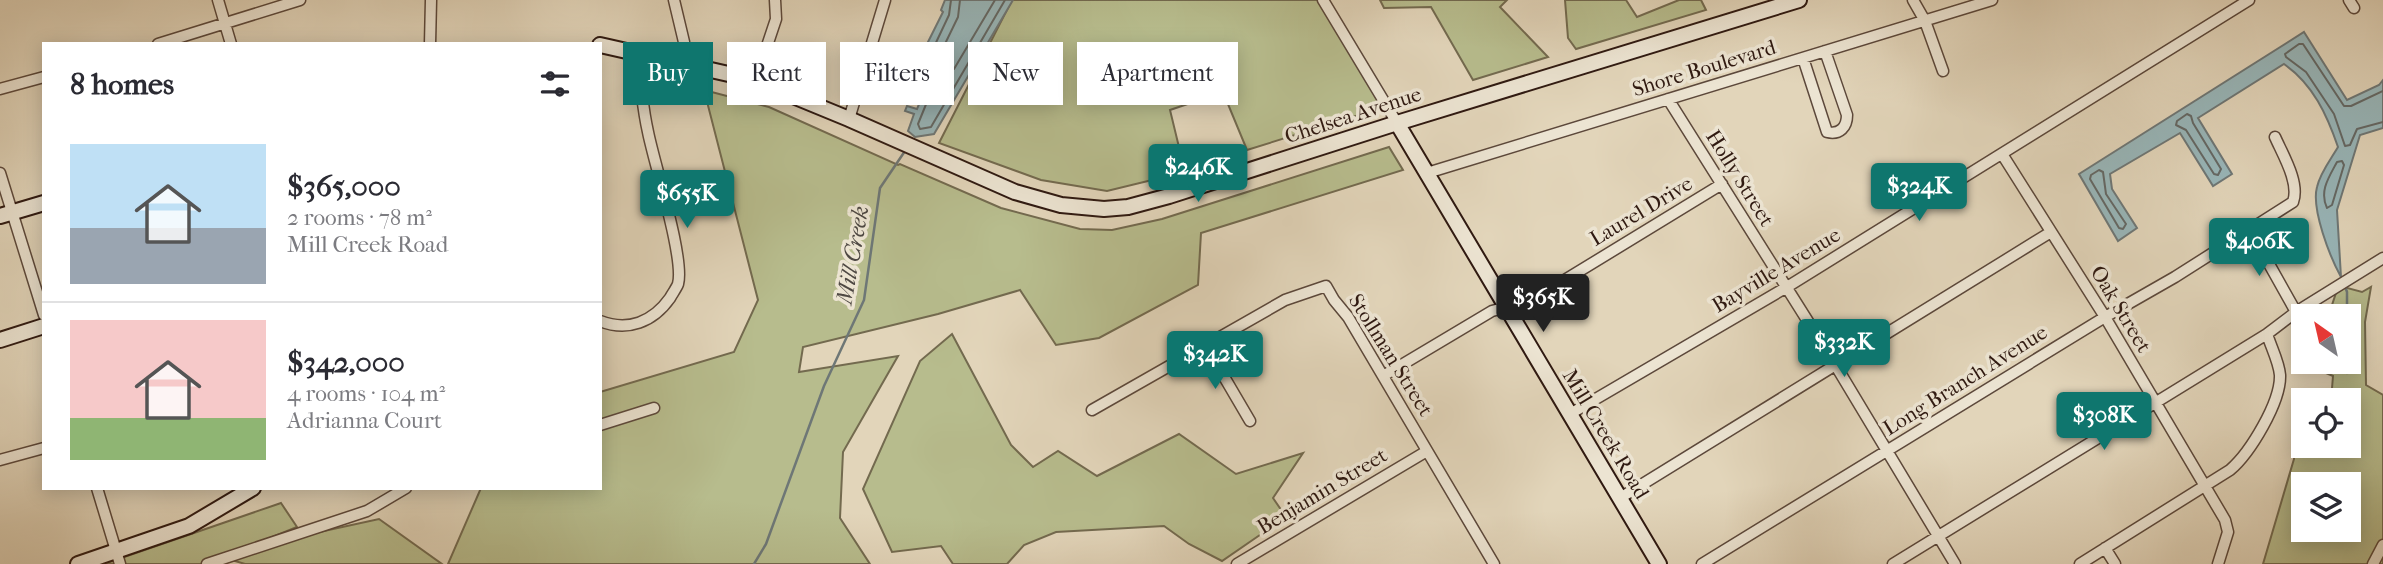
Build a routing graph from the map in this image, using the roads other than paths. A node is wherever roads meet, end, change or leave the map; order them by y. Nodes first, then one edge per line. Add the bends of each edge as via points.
1 (218, 0) edge
2 (300, 0) edge
3 (431, 0) edge
4 (674, 0) edge
5 (775, 0) edge
6 (885, 0) edge
7 (1323, 0) edge
8 (1799, 0) edge
9 (1913, 0) edge
10 (1992, 0) edge
11 (2249, 0) edge
12 (1762, 6) edge
13 (1925, 21) junction
14 (225, 23) junction
15 (164, 42) edge
16 (230, 42) edge
17 (430, 42) edge
18 (684, 42) edge
19 (768, 42) edge
20 (602, 45) edge
21 (623, 49) edge
22 (1825, 51) junction
23 (1803, 58) junction
24 (1943, 71) dead end
25 (42, 78) edge
26 (0, 89) edge
27 (1668, 99) junction
28 (643, 105) edge
29 (815, 105) edge
30 (849, 118) junction
31 (1397, 123) junction
32 (2275, 137) dead end
33 (2002, 154) junction
34 (0, 173) edge
35 (1427, 173) junction
36 (1722, 184) junction
37 (42, 204) edge
38 (6, 214) edge
39 (2250, 230) junction
40 (2051, 232) junction
41 (2383, 258) edge
42 (1787, 287) junction
43 (2292, 304) edge
44 (2308, 304) edge
45 (1507, 307) junction
46 (42, 310) edge
47 (2291, 316) edge
48 (2105, 317) junction
49 (602, 321) edge
50 (42, 327) edge
51 (2267, 334) junction
52 (0, 340) edge
53 (1206, 346) junction
54 (1836, 366) junction
55 (1383, 376) junction
56 (2155, 404) junction
57 (654, 408) dead end
58 (1092, 410) dead end
59 (1570, 414) junction
60 (1250, 421) dead end
61 (602, 424) edge
62 (42, 449) edge
63 (1427, 451) junction
64 (1887, 451) junction
65 (0, 460) edge
66 (2205, 486) junction
67 (98, 490) edge
68 (250, 490) edge
69 (403, 490) edge
70 (1620, 498) junction
71 (1938, 535) junction
72 (2383, 545) edge
73 (2105, 548) junction
74 (118, 558) edge
75 (78, 564) edge
76 (207, 564) edge
77 (1237, 564) edge
78 (1494, 564) edge
79 (1659, 564) edge
80 (1702, 564) edge
81 (1893, 564) edge
82 (1955, 564) edge
83 (2080, 564) edge
84 (2115, 564) edge
85 (2218, 564) edge
86 (2373, 564) edge

1 - 14 street
2 - 14 street
3 - 17 street
4 - 18 street
5 - 19 street via 776,19
6 - 30 street
7 - 31 street, Mill Creek Road
8 - 12 main road, Chelsea Avenue
9 - 13 street
10 - 13 street, Shore Boulevard
11 - 33 street, Bayville Avenue
12 - 31 main road, Chelsea Avenue
13 - 22 street, Shore Boulevard
13 - 24 street
14 - 15 street
14 - 16 street
20 - 21 main road, Chelsea Avenue
22 - 23 street, Shore Boulevard
22 - 23 street via 1847,115 1844,129 1834,133 1828,132
23 - 27 street, Shore Boulevard
25 - 26 street
27 - 35 street, Shore Boulevard
27 - 36 street, Holly Street
28 - 49 street via 672,232 678,284 662,309 645,321 621,326
29 - 30 main road, Chelsea Avenue
30 - 31 main road, Chelsea Avenue via 1015,192 1061,205 1104,209 1169,195
31 - 35 main road, Mill Creek Road
32 - 39 street, Long Branch Avenue via 2296,194 2293,202
33 - 40 street, Oak Street
33 - 42 street, Bayville Avenue
34 - 38 street
35 - 45 main road, Mill Creek Road
36 - 42 street, Holly Street
36 - 45 street, Laurel Drive via 1519,308
37 - 38 main road
38 - 46 street
39 - 43 street
39 - 48 street, Long Branch Avenue
40 - 48 street, Oak Street
40 - 54 street
41 - 44 street
42 - 54 street, Holly Street
42 - 59 street, Bayville Avenue
45 - 55 street, Laurel Drive via 1492,311
45 - 59 main road, Mill Creek Road
47 - 51 street
48 - 56 street, Oak Street
48 - 64 street, Long Branch Avenue
50 - 52 main road
51 - 56 street
51 - 66 street via 2279,369 2278,391 2240,461
53 - 55 street, Stollman Street via 1285,300 1326,286
53 - 58 street, Stollman Street
53 - 60 street
54 - 64 street, Holly Street
54 - 70 street
55 - 63 street, Stollman Street
56 - 66 street, Oak Street
56 - 71 street
57 - 61 street
59 - 70 main road, Mill Creek Road
62 - 65 street
63 - 77 street, Benjamin Street
63 - 78 street, Stollman Street
64 - 71 street, Holly Street
64 - 80 street, Long Branch Avenue
66 - 73 street
66 - 85 street, Oak Street via 2228,532
67 - 74 street
68 - 74 main road via 189,526
69 - 76 street via 368,511
70 - 79 main road, Mill Creek Road
71 - 81 street
71 - 82 street, Holly Street
72 - 86 street
73 - 83 street
73 - 84 street
74 - 75 main road

